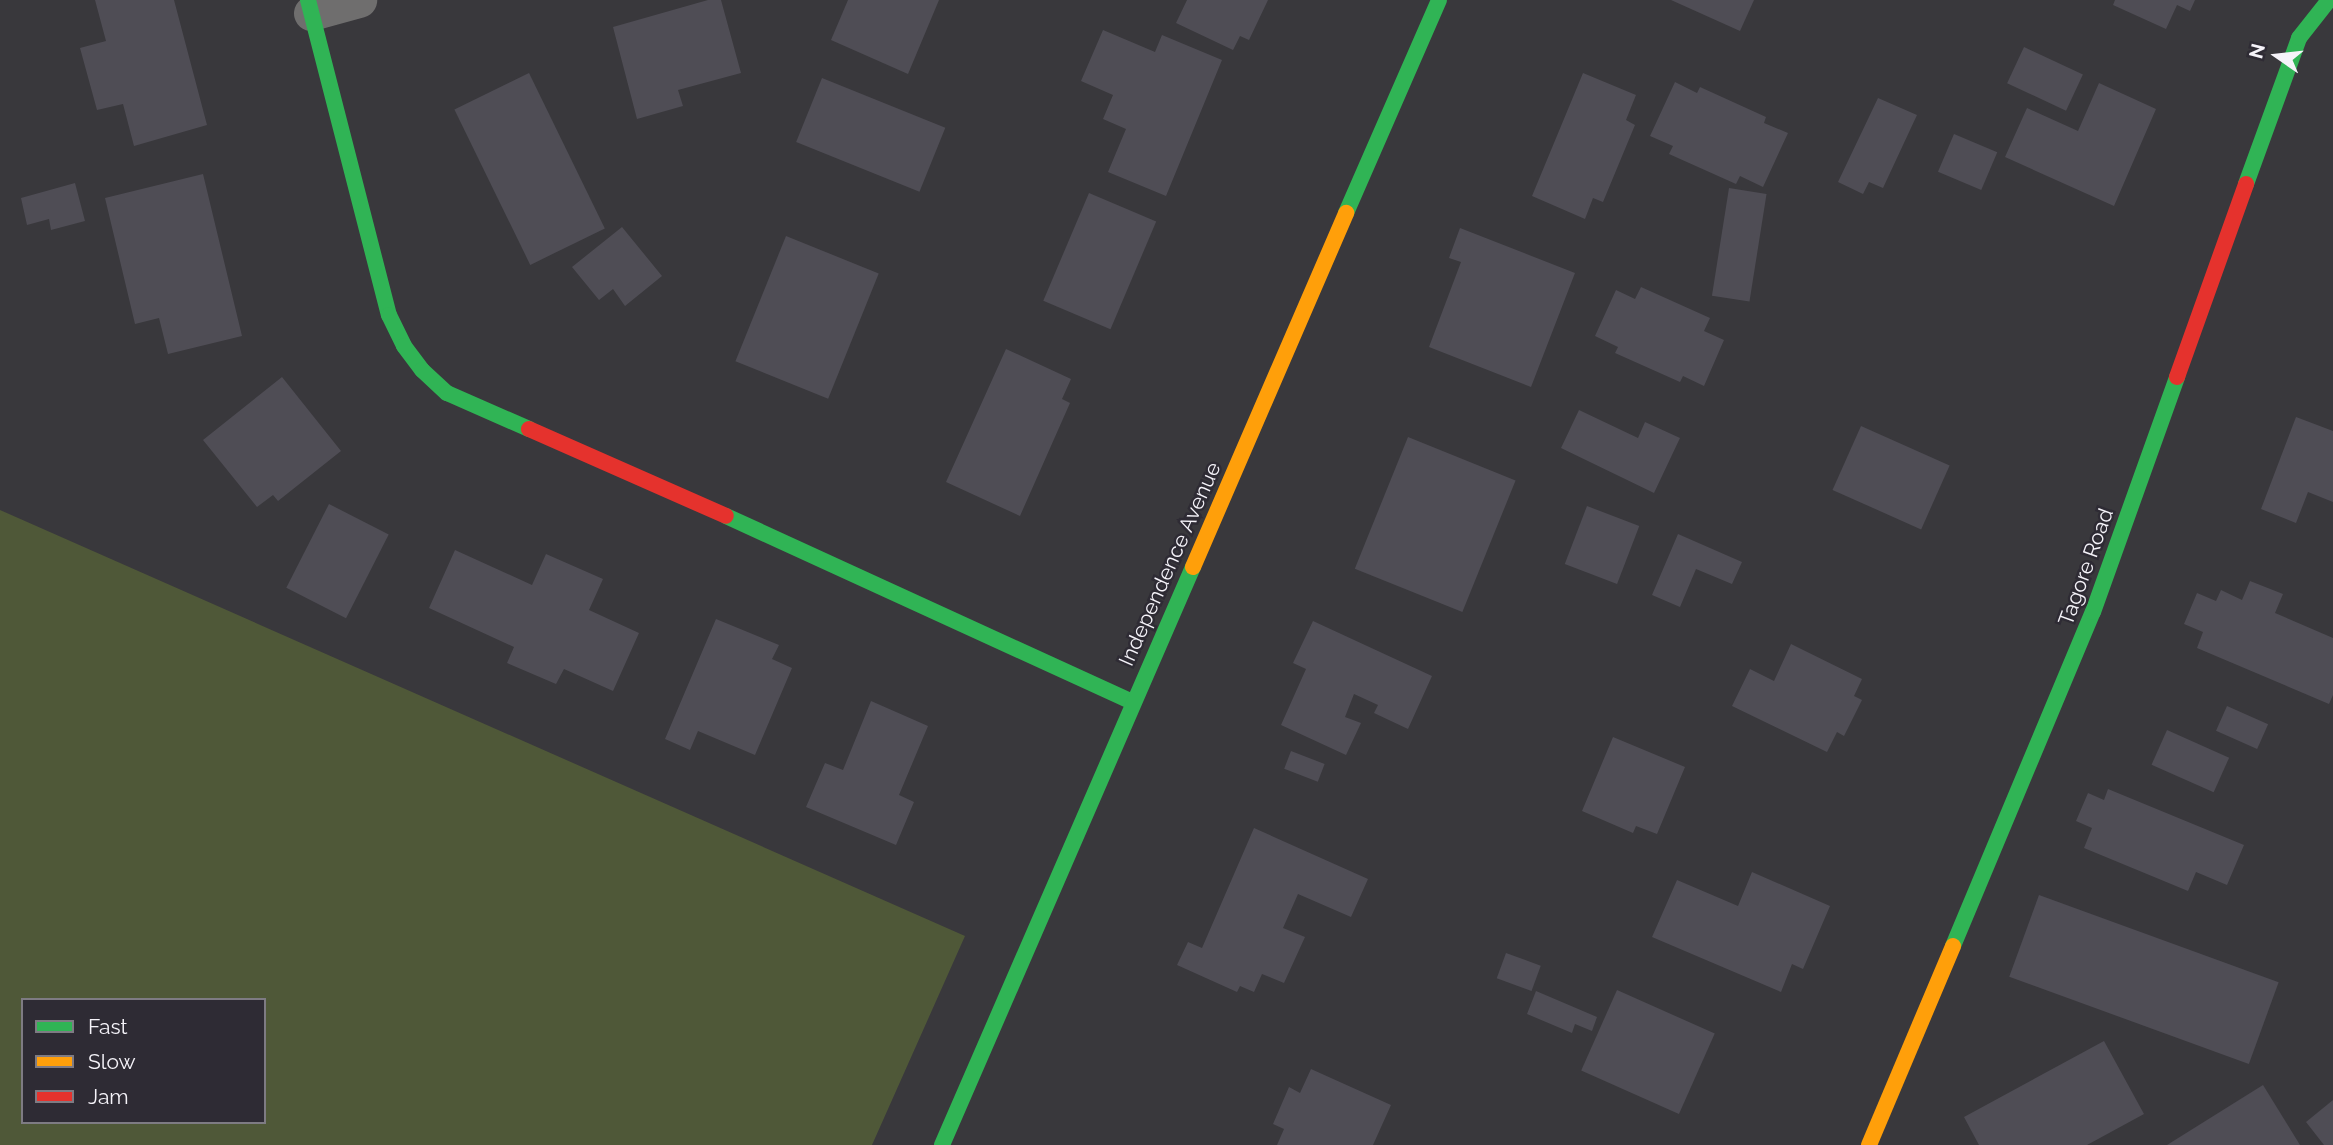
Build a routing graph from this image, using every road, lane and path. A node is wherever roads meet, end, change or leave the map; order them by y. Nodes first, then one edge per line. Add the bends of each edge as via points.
1 (359, 0) edge
2 (1440, 0) edge
3 (2329, 0) edge
4 (310, 6) edge
5 (1133, 702) junction
6 (942, 1145) edge
7 (1869, 1145) edge

1 - 4 street
2 - 5 street, Independence Avenue
3 - 7 street, Tagore Road via 2299,38 2093,612
4 - 5 street via 389,315 404,346 447,393
5 - 6 street, Independence Avenue

